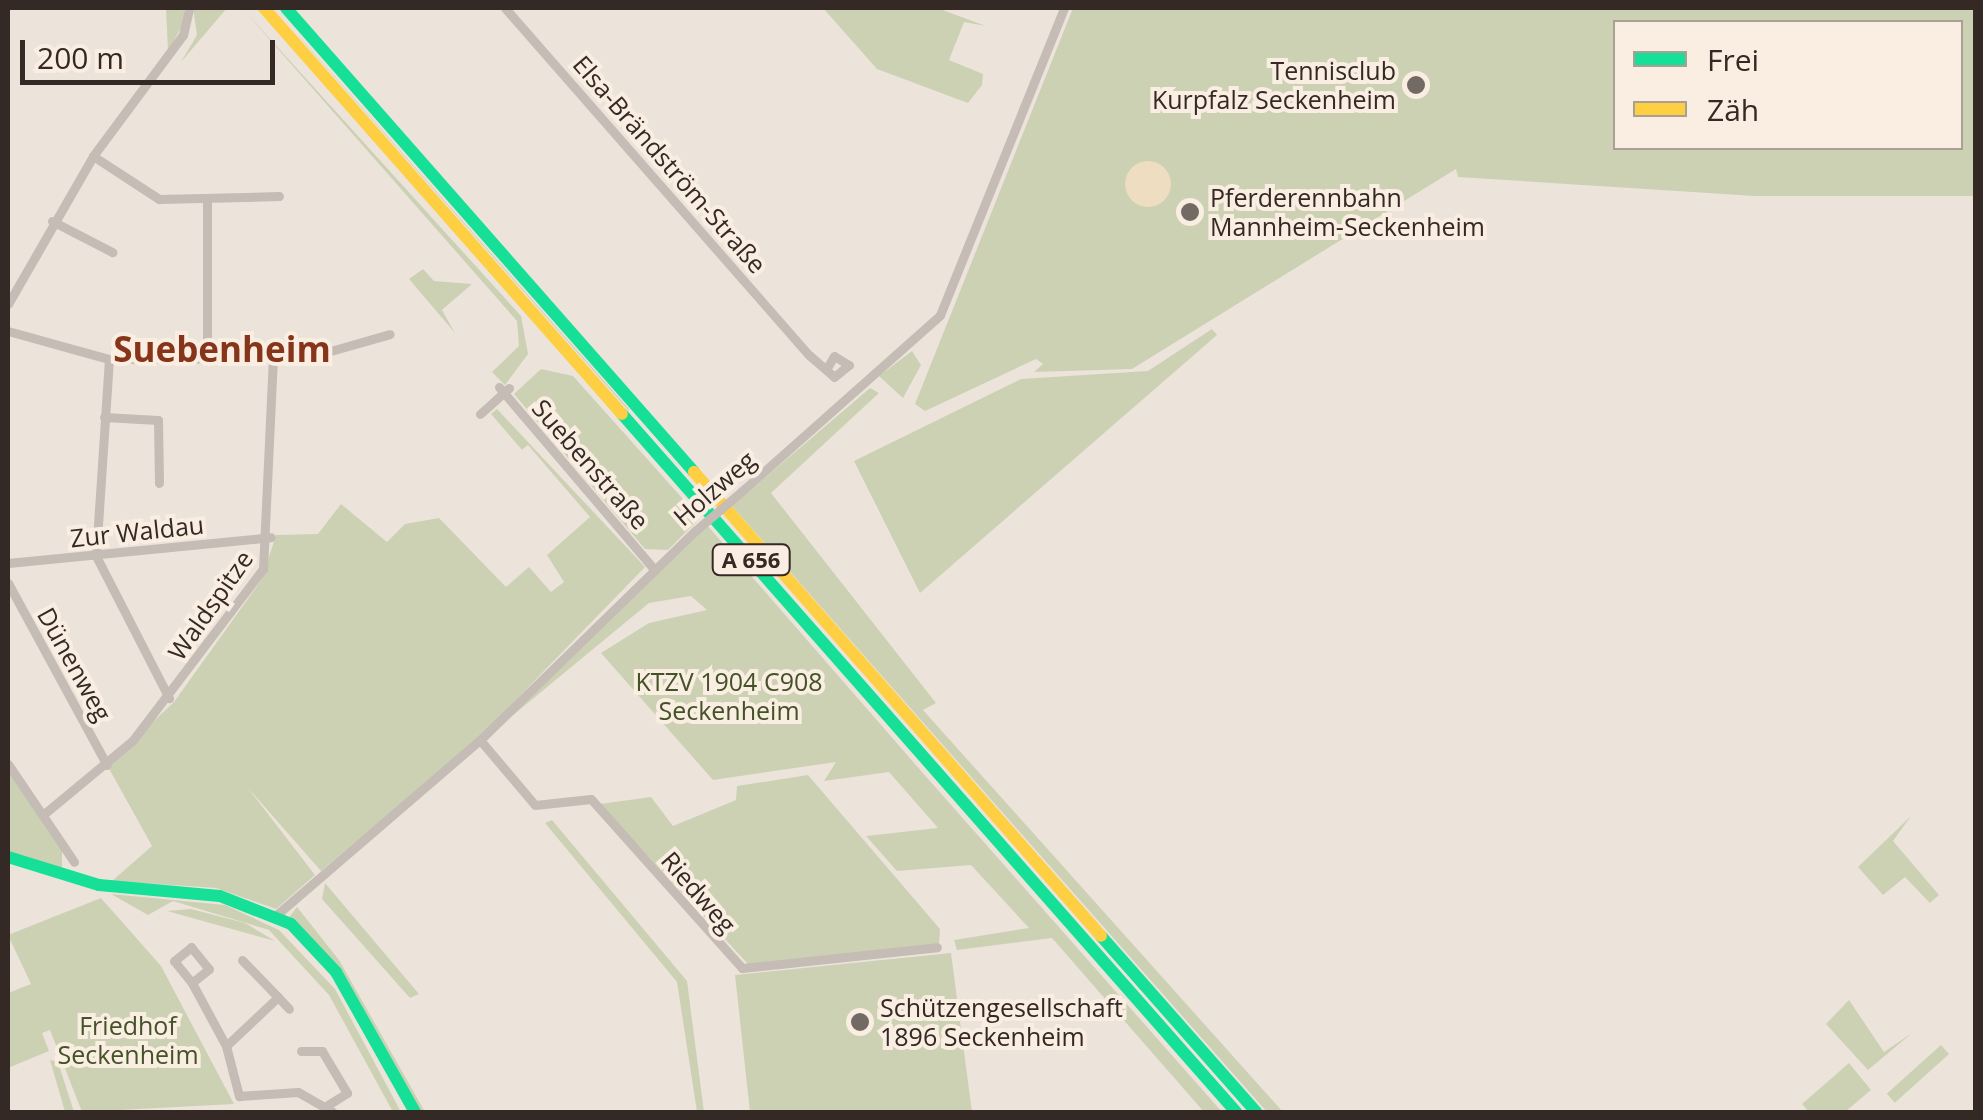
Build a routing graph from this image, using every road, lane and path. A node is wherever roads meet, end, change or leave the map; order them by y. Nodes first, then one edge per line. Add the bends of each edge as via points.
1 (189, 8) edge
2 (264, 8) edge
3 (286, 8) edge
4 (505, 8) edge
5 (1064, 8) edge
6 (93, 156) junction
7 (279, 196) dead end
8 (207, 200) junction
9 (52, 221) junction
10 (112, 252) dead end
11 (8, 304) edge
12 (8, 330) edge
13 (390, 334) dead end
14 (863, 357) dead end
15 (108, 358) junction
16 (206, 359) junction
17 (273, 359) junction
18 (848, 362) junction
19 (829, 363) junction
20 (846, 374) junction
21 (859, 389) junction
22 (480, 414) dead end
23 (104, 417) junction
24 (159, 483) dead end
25 (270, 537) junction
26 (96, 556) junction
27 (8, 563) edge
28 (652, 567) junction
29 (8, 583) edge
30 (169, 698) junction
31 (480, 740) junction
32 (8, 764) edge
33 (106, 765) junction
34 (44, 814) junction
35 (8, 858) edge
36 (74, 862) dead end
37 (274, 918) junction
38 (937, 948) dead end
39 (242, 960) dead end
40 (192, 982) dead end
41 (278, 997) junction
42 (289, 1009) dead end
43 (365, 1028) junction
44 (226, 1046) junction
45 (301, 1051) dead end
46 (330, 1109) edge
47 (406, 1112) edge
48 (414, 1112) edge
49 (1236, 1112) edge
50 (1256, 1112) edge

1 - 6 street via 183,34
2 - 49 main road, A 656
3 - 50 main road, A 656
4 - 19 street, Elsa-Brändström-Straße via 804,346
5 - 21 street, Holzweg via 948,302
6 - 8 street via 146,194
6 - 9 street
7 - 8 street
8 - 16 street
9 - 10 street
9 - 11 street
12 - 15 street
13 - 17 street via 339,352
14 - 18 street
15 - 16 street
15 - 23 street
16 - 17 street
17 - 25 street, Waldspitze
18 - 19 street
18 - 20 street
19 - 20 street
20 - 21 street
21 - 28 street, Holzweg, bridge
22 - 28 street, Suebenstraße via 504,389
23 - 24 street via 158,420
23 - 26 street
25 - 26 street, Zur Waldau
25 - 30 street, Waldspitze via 263,569
26 - 27 street, Zur Waldau
26 - 30 street
28 - 31 street, Holzweg
29 - 33 street, Dünenweg
30 - 33 street, Waldspitze
31 - 37 street, Holzweg
31 - 38 street, Riedweg via 535,805 591,800 742,968
32 - 34 street
33 - 34 street, Waldspitze
34 - 36 street
35 - 37 main road via 99,885 220,896
37 - 43 main road via 347,995
39 - 41 street
40 - 44 street
41 - 42 street
41 - 44 street
43 - 47 main road
43 - 48 main road
44 - 46 street via 238,1096 282,1089
45 - 46 street via 322,1051 348,1093

